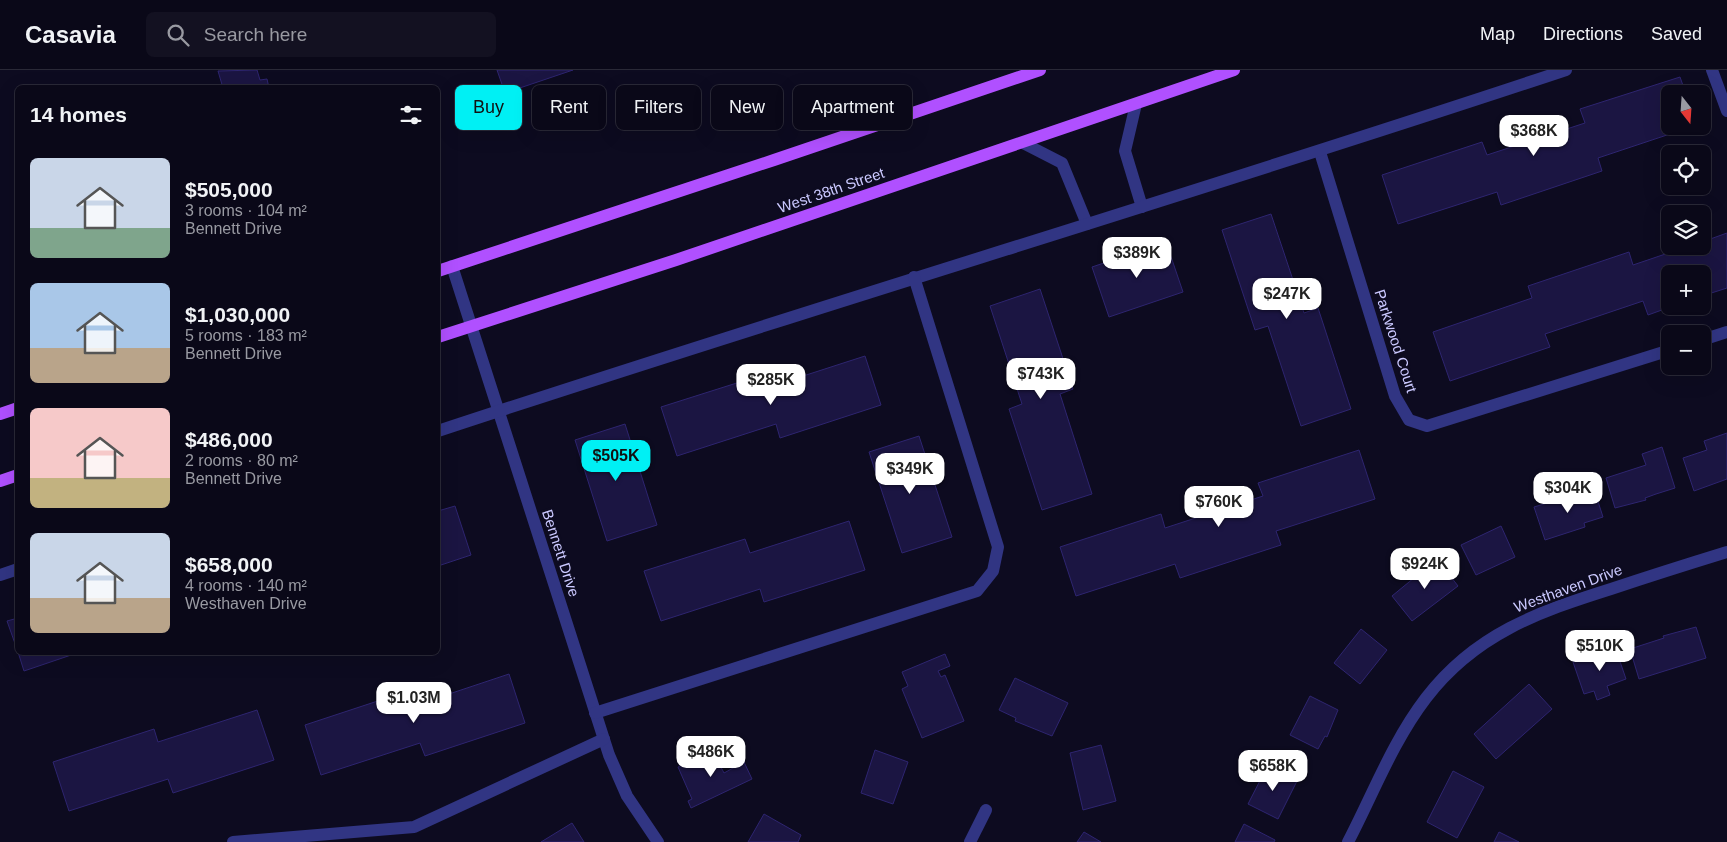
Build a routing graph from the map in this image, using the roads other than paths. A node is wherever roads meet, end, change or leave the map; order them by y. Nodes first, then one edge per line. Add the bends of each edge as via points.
1 (1040, 70) edge
2 (1234, 70) edge
3 (1566, 70) edge
4 (1712, 70) edge
5 (1136, 104) junction
6 (1727, 111) edge
7 (1023, 143) junction
8 (1320, 152) junction
9 (1142, 207) junction
10 (1087, 224) junction
11 (452, 266) junction
12 (440, 270) edge
13 (914, 278) junction
14 (471, 326) junction
15 (1727, 332) edge
16 (440, 336) edge
17 (1711, 337) edge
18 (1661, 353) edge
19 (15, 409) edge
20 (498, 411) junction
21 (0, 414) edge
22 (440, 430) edge
23 (15, 476) edge
24 (0, 481) edge
25 (1727, 552) edge
26 (15, 570) edge
27 (0, 575) edge
28 (595, 713) junction
29 (604, 739) junction
30 (986, 810) dead end
31 (233, 842) edge
32 (658, 842) edge
33 (970, 842) edge
34 (1348, 842) edge

1 - 11 main road
2 - 5 main road, West 38th Street
3 - 8 street
4 - 6 street
5 - 7 main road, West 38th Street
5 - 9 street via 1125,151
7 - 10 street via 1062,163
7 - 14 main road, West 38th Street
8 - 9 street
8 - 18 street, Parkwood Court via 1395,396 1409,420 1427,426
9 - 10 street
10 - 13 street
11 - 12 main road
11 - 14 street, Bennett Drive
13 - 20 street
13 - 28 street via 998,547 993,570 977,591
14 - 16 main road, West 38th Street
14 - 20 street, Bennett Drive
15 - 17 street
19 - 21 main road
20 - 22 street
20 - 28 street, Bennett Drive
23 - 24 main road
25 - 34 street, Westhaven Drive via 1555,607 1478,646 1442,679 1419,708
26 - 27 street
28 - 29 street, Bennett Drive
29 - 31 street via 414,827
29 - 32 street, Bennett Drive via 622,785
30 - 33 street

